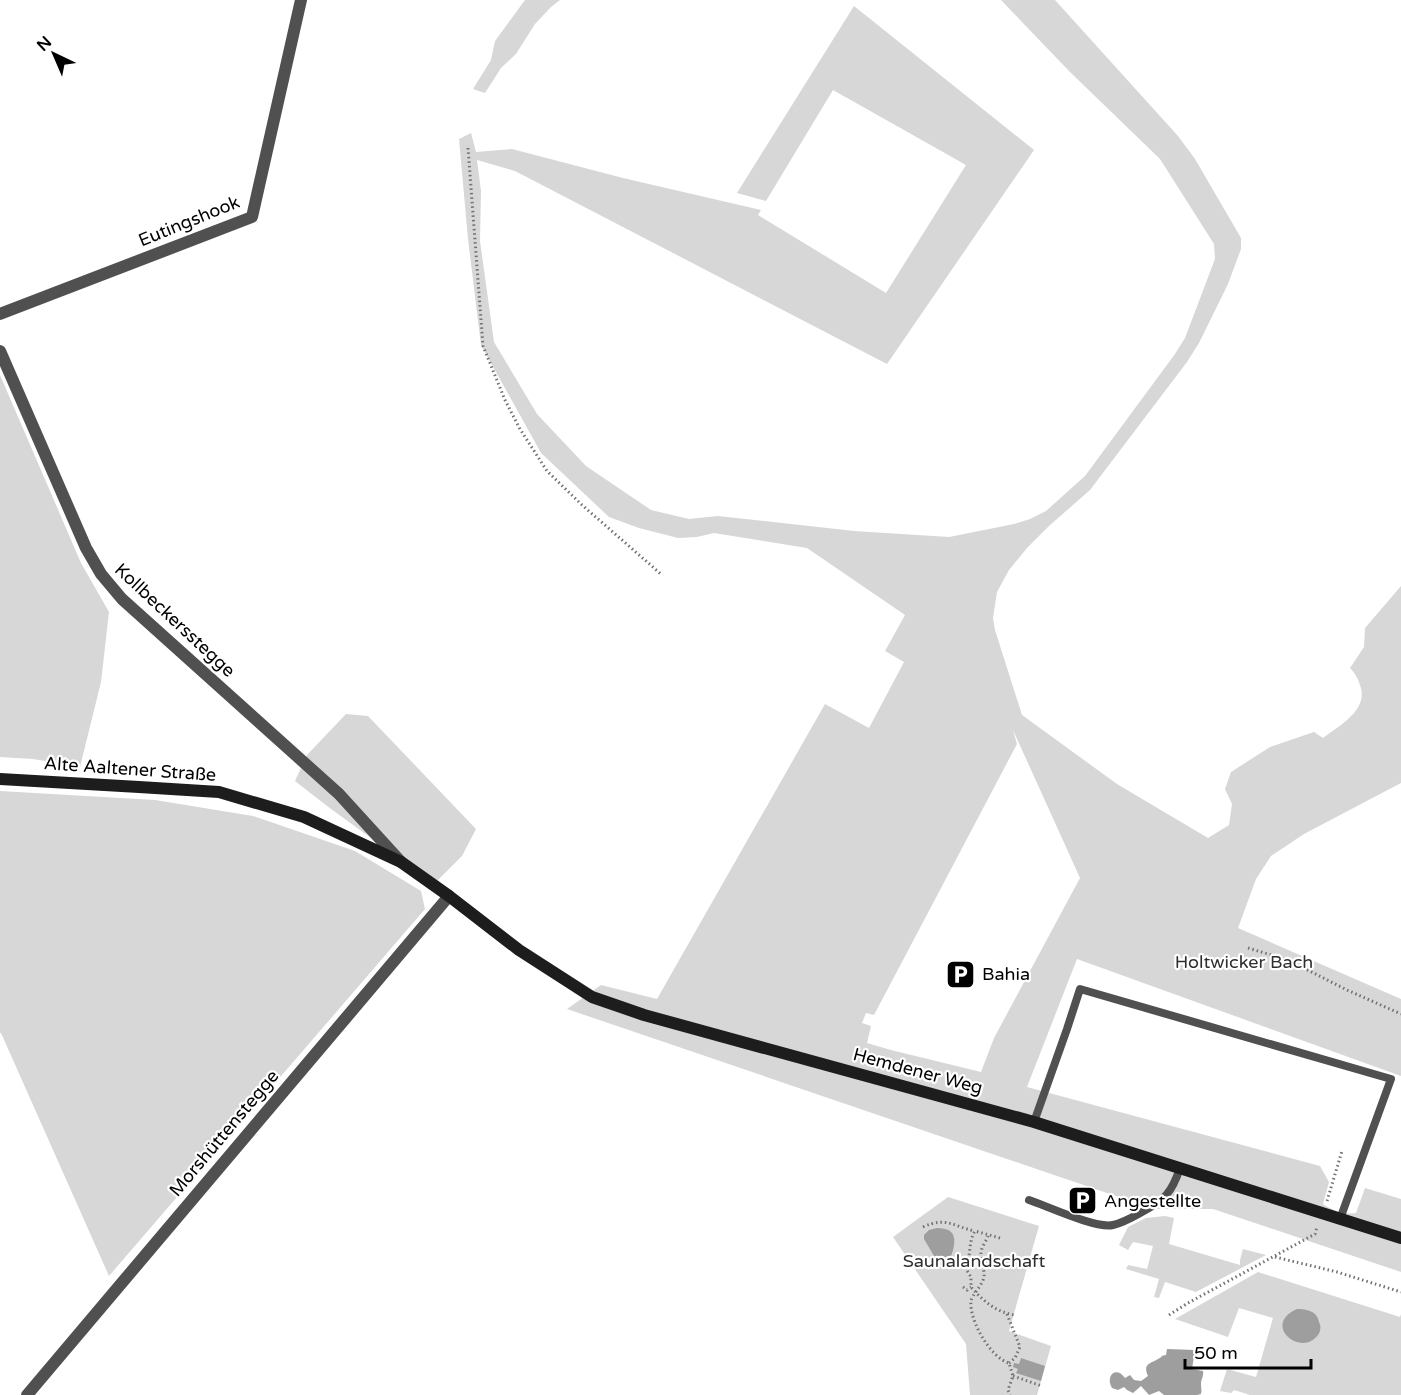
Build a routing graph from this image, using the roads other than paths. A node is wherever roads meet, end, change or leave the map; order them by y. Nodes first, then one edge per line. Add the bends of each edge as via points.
1 (301, 0) edge
2 (0, 314) edge
3 (0, 351) edge
4 (0, 779) edge
5 (401, 862) junction
6 (449, 896) junction
7 (1034, 1122) junction
8 (1180, 1168) junction
9 (1029, 1200) dead end
10 (1340, 1219) junction
11 (1401, 1238) edge
12 (27, 1395) edge

1 - 2 street, Eutingshook via 252,217
3 - 5 street, Kollbeckersstegge via 101,574 122,598 339,794
4 - 5 street, Alte Aaltener Straße via 219,792 304,817
5 - 6 street, Alte Aaltener Straße
6 - 7 street, Hemdener Weg via 519,950 592,997 644,1015
6 - 12 street, Morshüttenstegge
7 - 8 street, Hemdener Weg
7 - 10 lane via 1080,988 1391,1079
8 - 9 lane via 1167,1196 1112,1226 1094,1224
8 - 10 street, Hemdener Weg
10 - 11 street, Hemdener Weg

